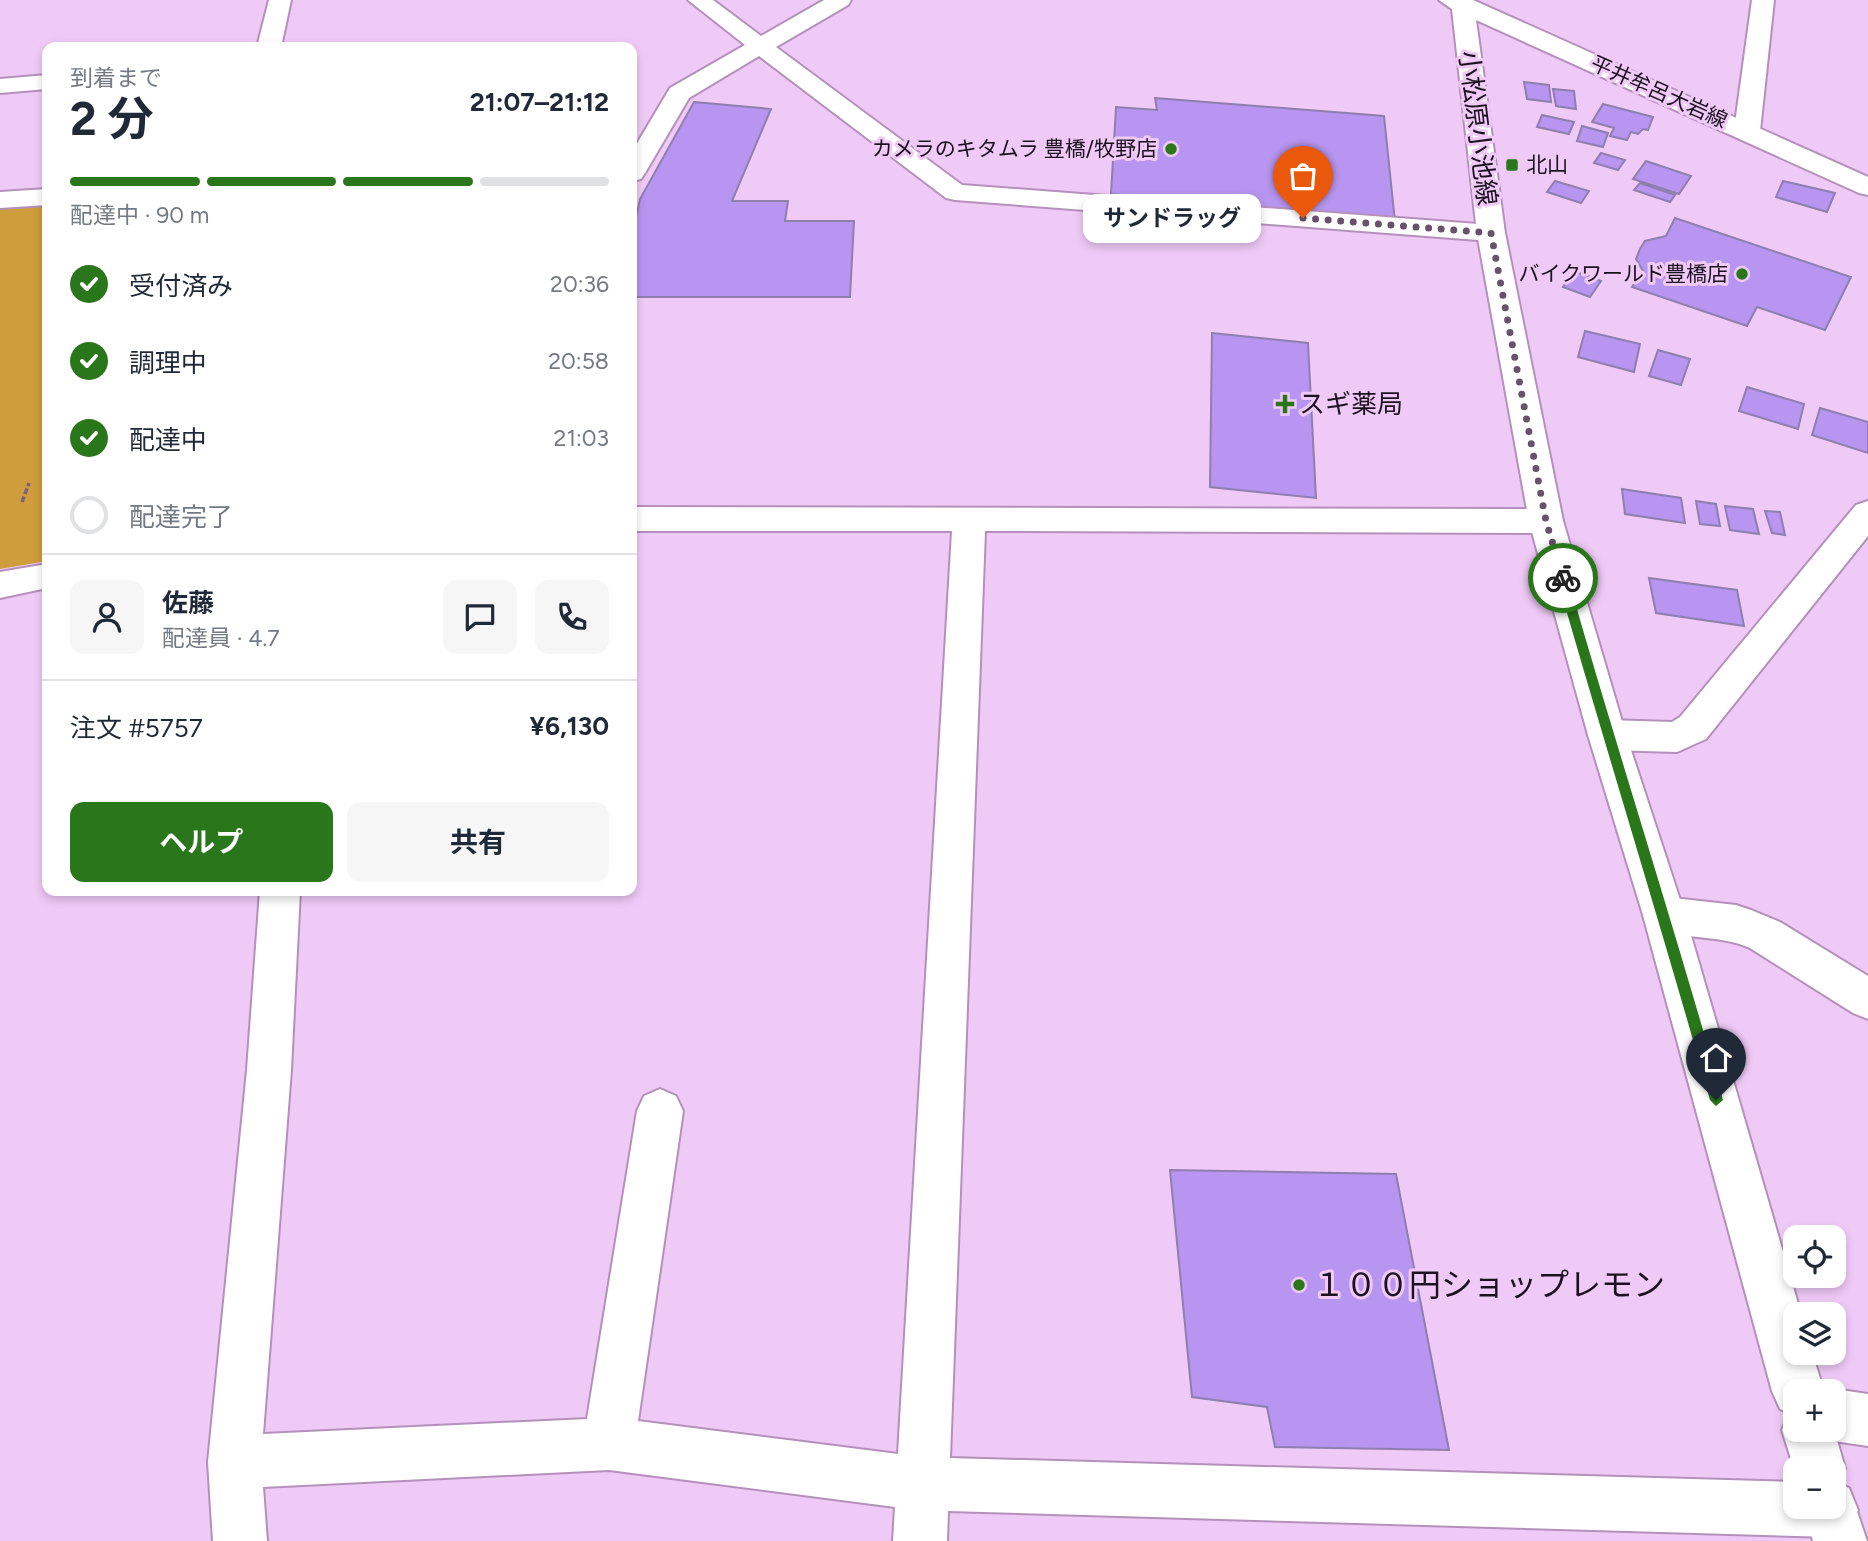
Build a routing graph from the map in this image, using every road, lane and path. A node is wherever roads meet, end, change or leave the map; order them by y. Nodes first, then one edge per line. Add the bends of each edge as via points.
1 (280, 0) edge
2 (699, 0) edge
3 (840, 0) edge
4 (1763, 0) edge
5 (1458, 1) edge
6 (270, 42) edge
7 (758, 46) junction
8 (42, 82) edge
9 (0, 86) edge
10 (1747, 131) junction
11 (638, 149) edge
12 (1868, 187) edge
13 (42, 197) edge
14 (0, 200) edge
15 (1491, 233) junction
16 (29, 483) dead end
17 (22, 502) dead end
18 (1868, 513) edge
19 (637, 519) edge
20 (969, 521) junction
21 (1546, 521) junction
22 (42, 577) edge
23 (0, 585) edge
24 (1607, 735) junction
25 (280, 896) edge
26 (1664, 915) junction
27 (1868, 999) edge
28 (660, 1111) dead end
29 (1795, 1379) edge
30 (1846, 1417) edge
31 (1868, 1420) edge
32 (609, 1444) junction
33 (234, 1462) junction
34 (924, 1484) junction
35 (1783, 1506) edge
36 (240, 1541) edge
37 (920, 1541) edge

1 - 6 street
2 - 7 street
3 - 7 street
4 - 10 street
5 - 10 street, 平井牟呂大岩線
5 - 15 street, 小松原小池線
7 - 11 street via 679,93
7 - 15 street via 955,192
8 - 9 street
10 - 12 street, 平井牟呂大岩線
13 - 14 street
15 - 21 street, 小松原小池線
16 - 17 path
18 - 24 street via 1693,728 1677,737
19 - 20 street
20 - 21 street
20 - 34 street
21 - 24 street, 小松原小池線
22 - 23 street
24 - 26 street, 小松原小池線
25 - 33 street
26 - 27 street via 1736,923 1765,935
26 - 29 street, 小松原小池線
28 - 32 street
30 - 31 street
32 - 33 street
32 - 34 street
33 - 36 street
34 - 35 street
34 - 37 street

